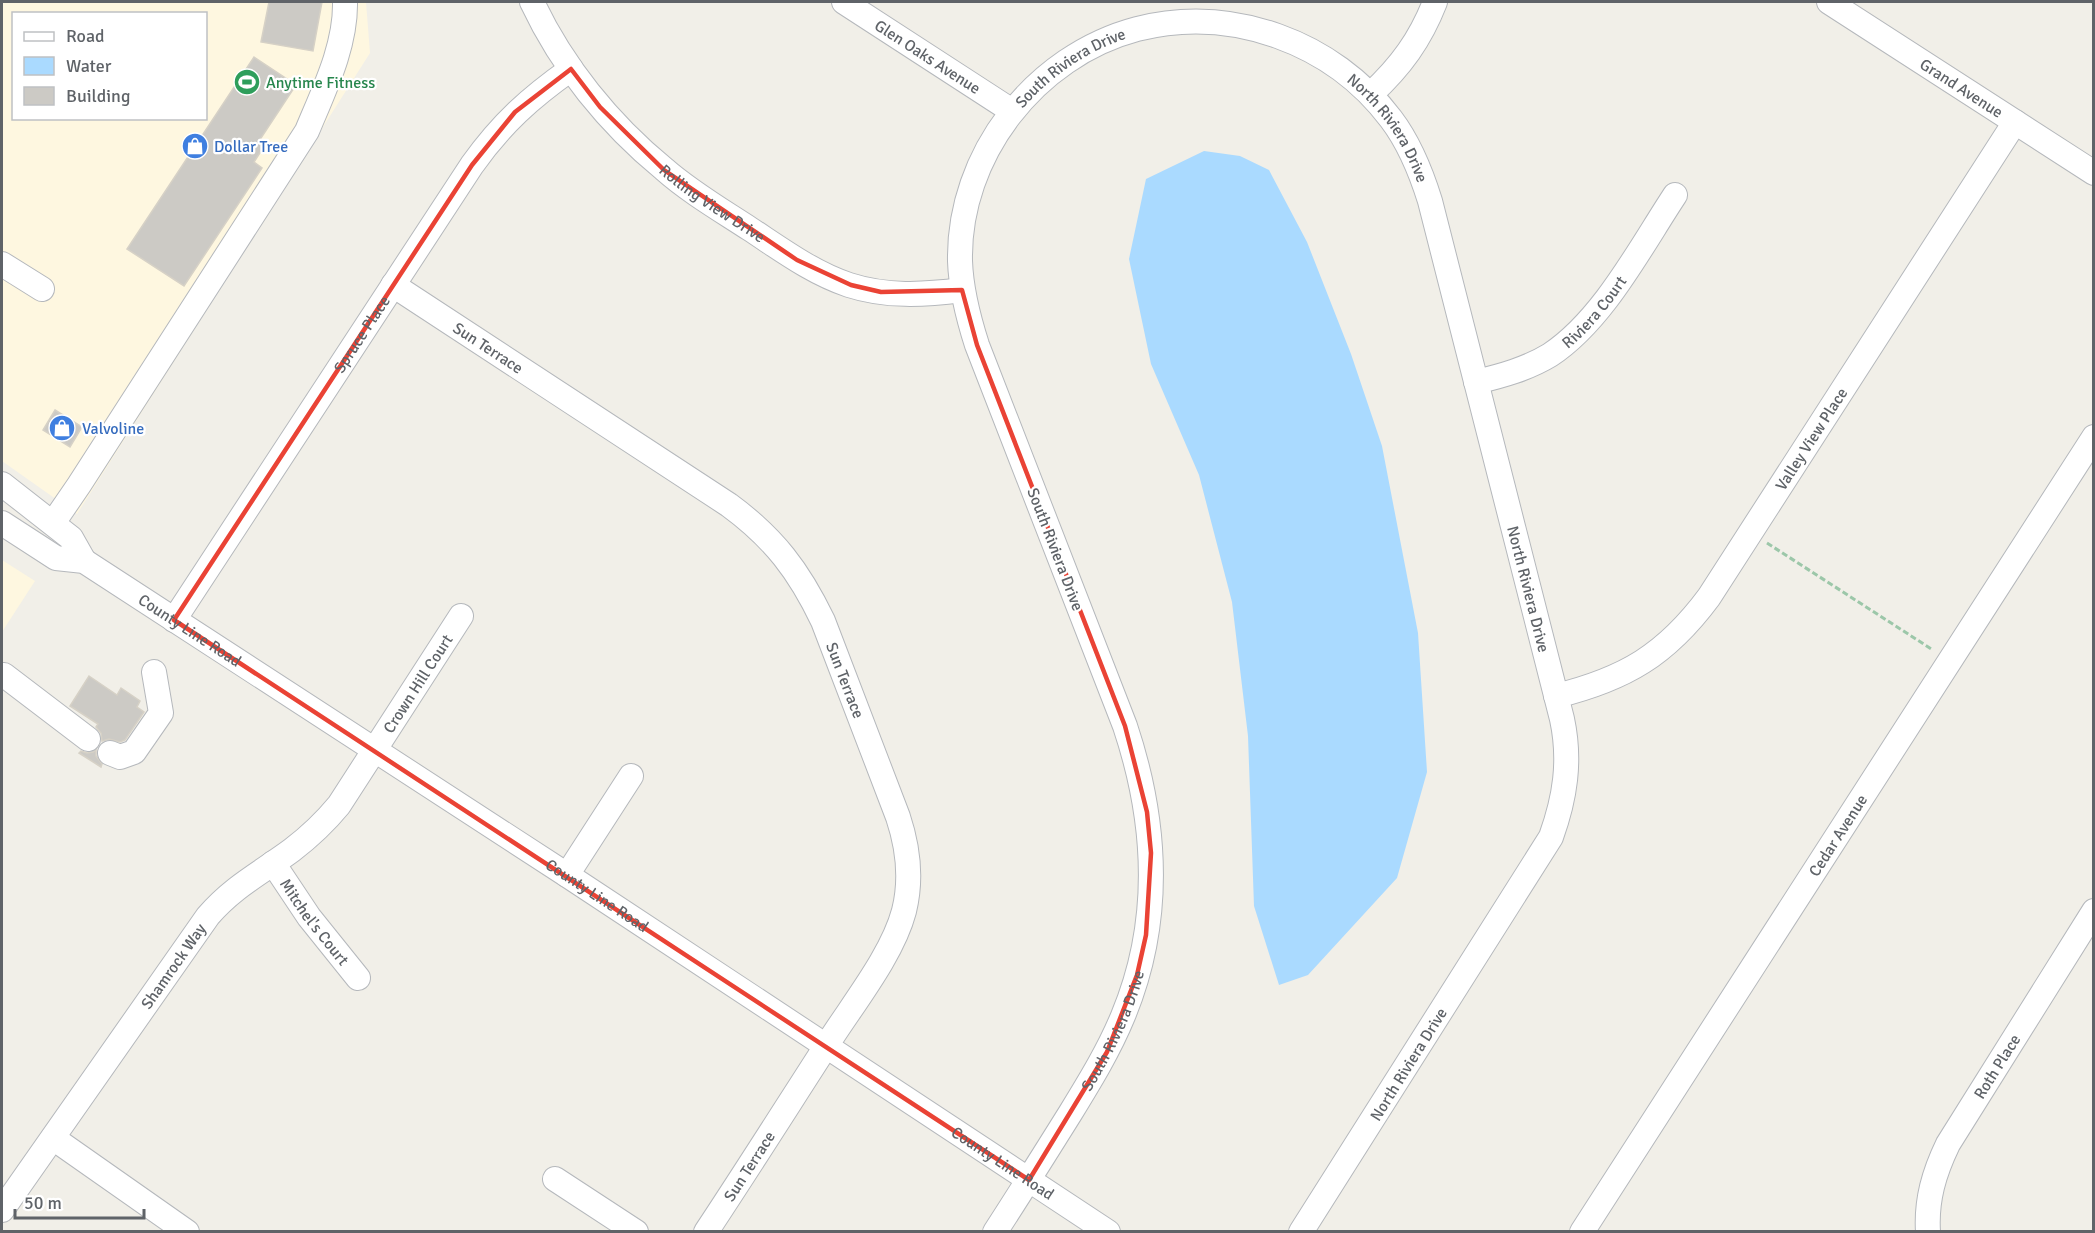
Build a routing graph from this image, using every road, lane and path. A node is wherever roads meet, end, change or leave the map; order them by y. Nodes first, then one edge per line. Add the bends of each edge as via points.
1 (345, 2) edge
2 (532, 2) edge
3 (844, 2) edge
4 (1435, 2) edge
5 (1829, 2) edge
6 (1194, 11) edge
7 (571, 69) junction
8 (1371, 94) junction
9 (1012, 111) junction
10 (2015, 122) junction
11 (2094, 173) edge
12 (1675, 195) dead end
13 (2, 264) edge
14 (393, 285) junction
15 (42, 289) dead end
16 (962, 290) junction
17 (1476, 382) junction
18 (2094, 437) edge
19 (2, 484) edge
20 (2, 523) edge
21 (53, 523) junction
22 (1750, 532) junction
23 (84, 561) junction
24 (461, 616) dead end
25 (174, 620) junction
26 (1950, 660) junction
27 (154, 672) dead end
28 (4, 675) dead end
29 (1556, 696) junction
30 (88, 739) dead end
31 (375, 751) junction
32 (110, 753) dead end
33 (631, 776) dead end
34 (273, 863) junction
35 (567, 875) junction
36 (2094, 911) edge
37 (358, 978) dead end
38 (826, 1046) junction
39 (53, 1138) junction
40 (555, 1179) dead end
41 (1029, 1180) junction
42 (2, 1210) edge
43 (188, 1232) edge
44 (636, 1232) edge
45 (706, 1232) edge
46 (995, 1232) edge
47 (1108, 1232) edge
48 (1301, 1232) edge
49 (1582, 1232) edge
50 (1928, 1232) edge

1 - 21 street via 345,23 327,84 306,131
2 - 7 street, Rolling View Drive
3 - 9 street, Glen Oaks Avenue
4 - 8 street via 1408,55
5 - 10 street, Grand Avenue
6 - 8 street, North Riviera Drive via 1223,23 1291,40 1321,55
6 - 9 street, South Riviera Drive via 1088,49 1052,72
7 - 14 street, Spruce Place via 515,112 491,138
7 - 16 street, Rolling View Drive via 631,140 664,170 797,260 822,274 881,292 912,295
8 - 17 street, North Riviera Drive via 1392,120 1422,175
9 - 16 street, South Riviera Drive via 984,157 969,197 962,229
10 - 11 street, Grand Avenue
10 - 22 street, Valley View Place
12 - 17 street, Riviera Court via 1606,300 1571,339 1524,368
13 - 15 street
14 - 25 street, Spruce Place
14 - 38 street, Sun Terrace via 748,519 771,540 808,591 898,817 908,861 908,886 895,936
16 - 41 street, South Riviera Drive via 976,345 1125,726 1138,765 1151,853 1146,935 1124,1014 1107,1052
17 - 29 street, North Riviera Drive
18 - 26 street, Cedar Avenue
19 - 21 street
20 - 23 street via 56,558
21 - 23 street via 71,538
22 - 26 path
22 - 29 street, Valley View Place via 1692,621 1670,643 1622,675
23 - 25 street, County Line Road
24 - 31 street, Crown Hill Court
25 - 31 street, County Line Road
26 - 49 street, Cedar Avenue
27 - 32 street via 161,713 134,752 120,757
28 - 30 street
29 - 48 street, North Riviera Drive via 1567,760 1566,786 1551,837
31 - 34 street, Shamrock Way via 339,805
31 - 35 street, County Line Road
33 - 35 street
34 - 37 street, Mitchel's Court via 309,917
34 - 39 street, Shamrock Way via 225,896 208,916
35 - 38 street, County Line Road
36 - 50 street, Roth Place via 1948,1144 1930,1194
38 - 41 street, County Line Road
38 - 45 street, Sun Terrace
39 - 42 street, Shamrock Way
39 - 43 street
40 - 44 street
41 - 46 street, South Riviera Drive
41 - 47 street, County Line Road

